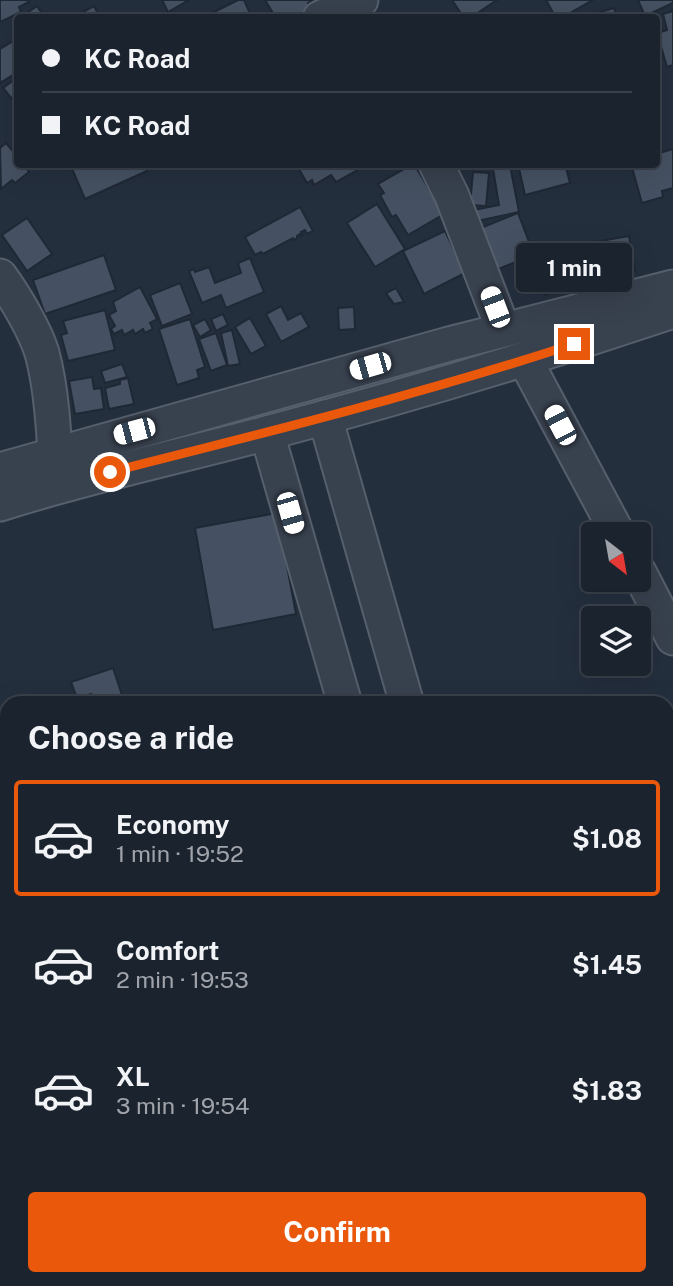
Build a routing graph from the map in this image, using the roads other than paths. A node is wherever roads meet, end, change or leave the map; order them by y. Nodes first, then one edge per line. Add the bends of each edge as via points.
1 (364, 0) edge
2 (330, 14) edge
3 (438, 168) edge
4 (0, 276) edge
5 (673, 287) edge
6 (673, 311) edge
7 (503, 329) junction
8 (449, 344) junction
9 (525, 360) junction
10 (461, 378) junction
11 (325, 417) junction
12 (267, 433) junction
13 (55, 453) junction
14 (0, 470) edge
15 (57, 486) junction
16 (0, 504) edge
17 (612, 522) edge
18 (649, 592) edge
19 (673, 638) edge
20 (343, 696) edge
21 (405, 696) edge

1 - 2 street
3 - 7 street
4 - 13 street via 41,352
5 - 7 street
6 - 9 street
7 - 8 street
8 - 10 street
8 - 13 street
9 - 10 street
9 - 17 street
10 - 11 street
11 - 12 street
11 - 21 street
12 - 15 street
12 - 20 street
13 - 14 street
13 - 15 street
15 - 16 street
18 - 19 street

